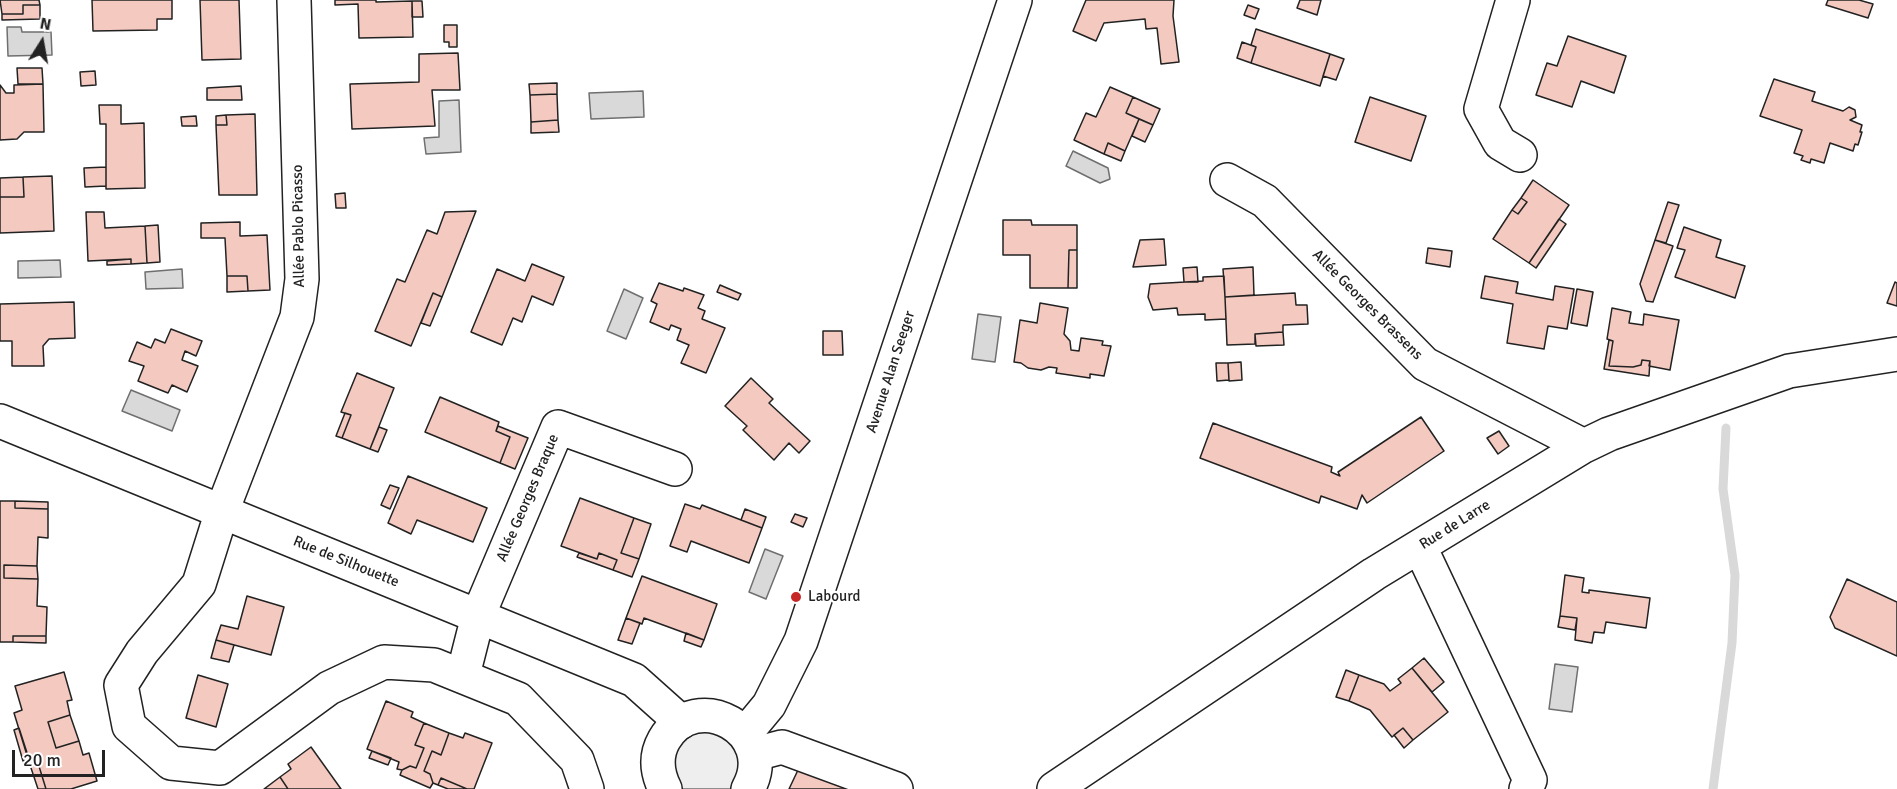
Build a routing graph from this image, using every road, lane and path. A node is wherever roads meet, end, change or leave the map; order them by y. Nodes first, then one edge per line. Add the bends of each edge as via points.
1 (294, 0) edge
2 (1015, 0) edge
3 (1513, 0) edge
4 (1520, 155) dead end
5 (1227, 180) dead end
6 (1897, 354) edge
7 (0, 421) edge
8 (1584, 446) junction
9 (675, 469) dead end
10 (222, 511) junction
11 (1420, 546) junction
12 (477, 616) junction
13 (463, 675) junction
14 (681, 722) junction
15 (750, 744) junction
16 (587, 789) edge
17 (665, 789) edge
18 (748, 789) edge
19 (896, 789) edge
20 (1054, 789) edge
21 (1526, 789) edge

1 - 10 street, Allée Pablo Picasso via 302,279 297,317
2 - 15 street, Avenue Alan Seeger via 801,641
3 - 4 street via 1480,110 1500,143
5 - 8 street, Allée Georges Brassens via 1265,201 1425,364
6 - 8 street, Rue de Larre via 1789,371
7 - 10 street, Rue de Silhouette
8 - 11 street, Rue de Larre
9 - 12 street, Allée Georges Braque via 558,428
10 - 12 street, Rue de Silhouette
10 - 13 street, Allée Pablo Picasso via 199,584 142,652 121,685 129,726 171,763 220,768 329,688 384,662 435,665
11 - 20 street, Rue de Larre
11 - 21 street via 1530,780
12 - 13 street
12 - 14 street, Rue de Silhouette via 634,680
13 - 16 street, Allée Pablo Picasso via 518,699 578,760
14 - 15 street via 708,715 722,717 734,724
14 - 17 street via 660,747 657,763
15 - 18 street via 755,772
15 - 19 street via 782,747

